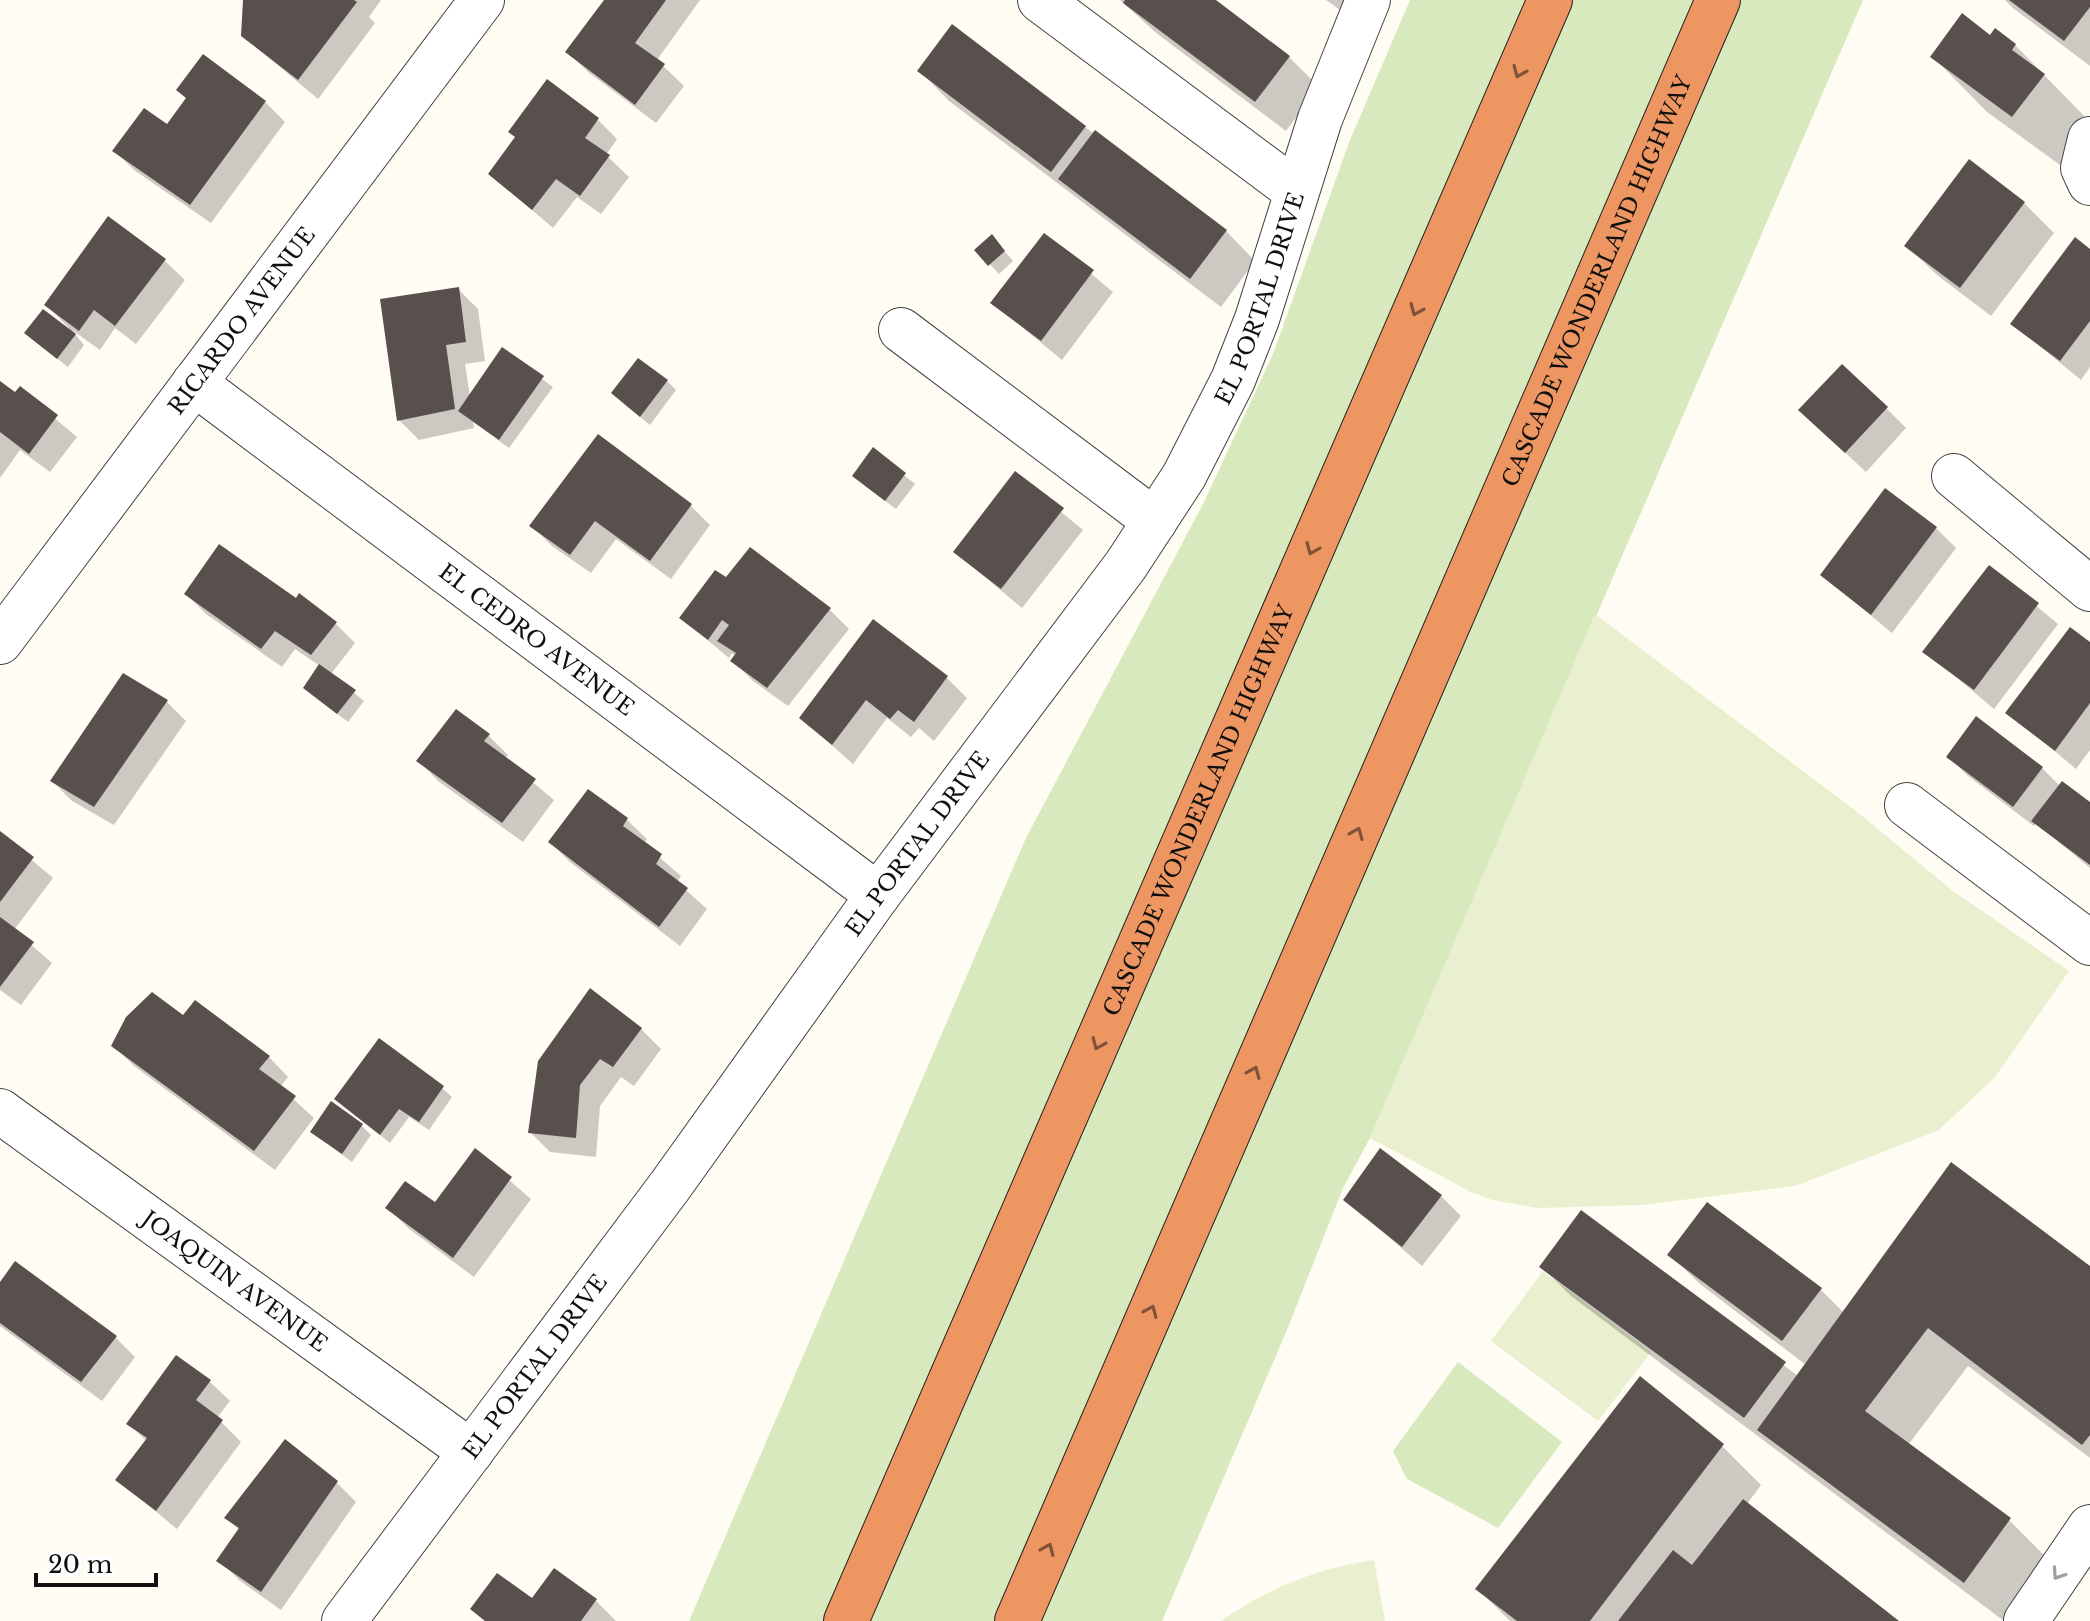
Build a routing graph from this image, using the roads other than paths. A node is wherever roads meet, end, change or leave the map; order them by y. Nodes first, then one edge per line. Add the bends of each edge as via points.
1 (482, 0) edge
2 (1040, 0) edge
3 (1368, 0) edge
4 (1550, 0) edge
5 (1718, 0) edge
6 (2090, 139) edge
7 (2090, 183) edge
8 (1296, 191) junction
9 (901, 330) dead end
10 (194, 383) junction
11 (1954, 476) dead end
12 (1155, 521) junction
13 (2090, 589) edge
14 (0, 642) edge
15 (1907, 805) dead end
16 (878, 895) junction
17 (2090, 943) edge
18 (0, 1111) edge
19 (471, 1452) junction
20 (2090, 1527) edge
21 (344, 1621) edge
22 (846, 1621) edge
23 (1017, 1621) edge
24 (2026, 1621) edge

1 - 10 street, RICARDO AVENUE
2 - 8 street
3 - 8 street, EL PORTAL DRIVE
4 -> 22 highway, CASCADE WONDERLAND HIGHWAY
23 -> 5 highway, CASCADE WONDERLAND HIGHWAY
6 - 7 street via 2083,168
8 - 12 street, EL PORTAL DRIVE via 1233,380
9 - 12 street
10 - 14 street, RICARDO AVENUE
10 - 16 street, EL CEDRO AVENUE
11 - 13 street
12 - 16 street, EL PORTAL DRIVE
15 - 17 street
16 - 19 street, EL PORTAL DRIVE
18 - 19 street, JOAQUIN AVENUE
19 - 21 street, EL PORTAL DRIVE
20 -> 24 street

